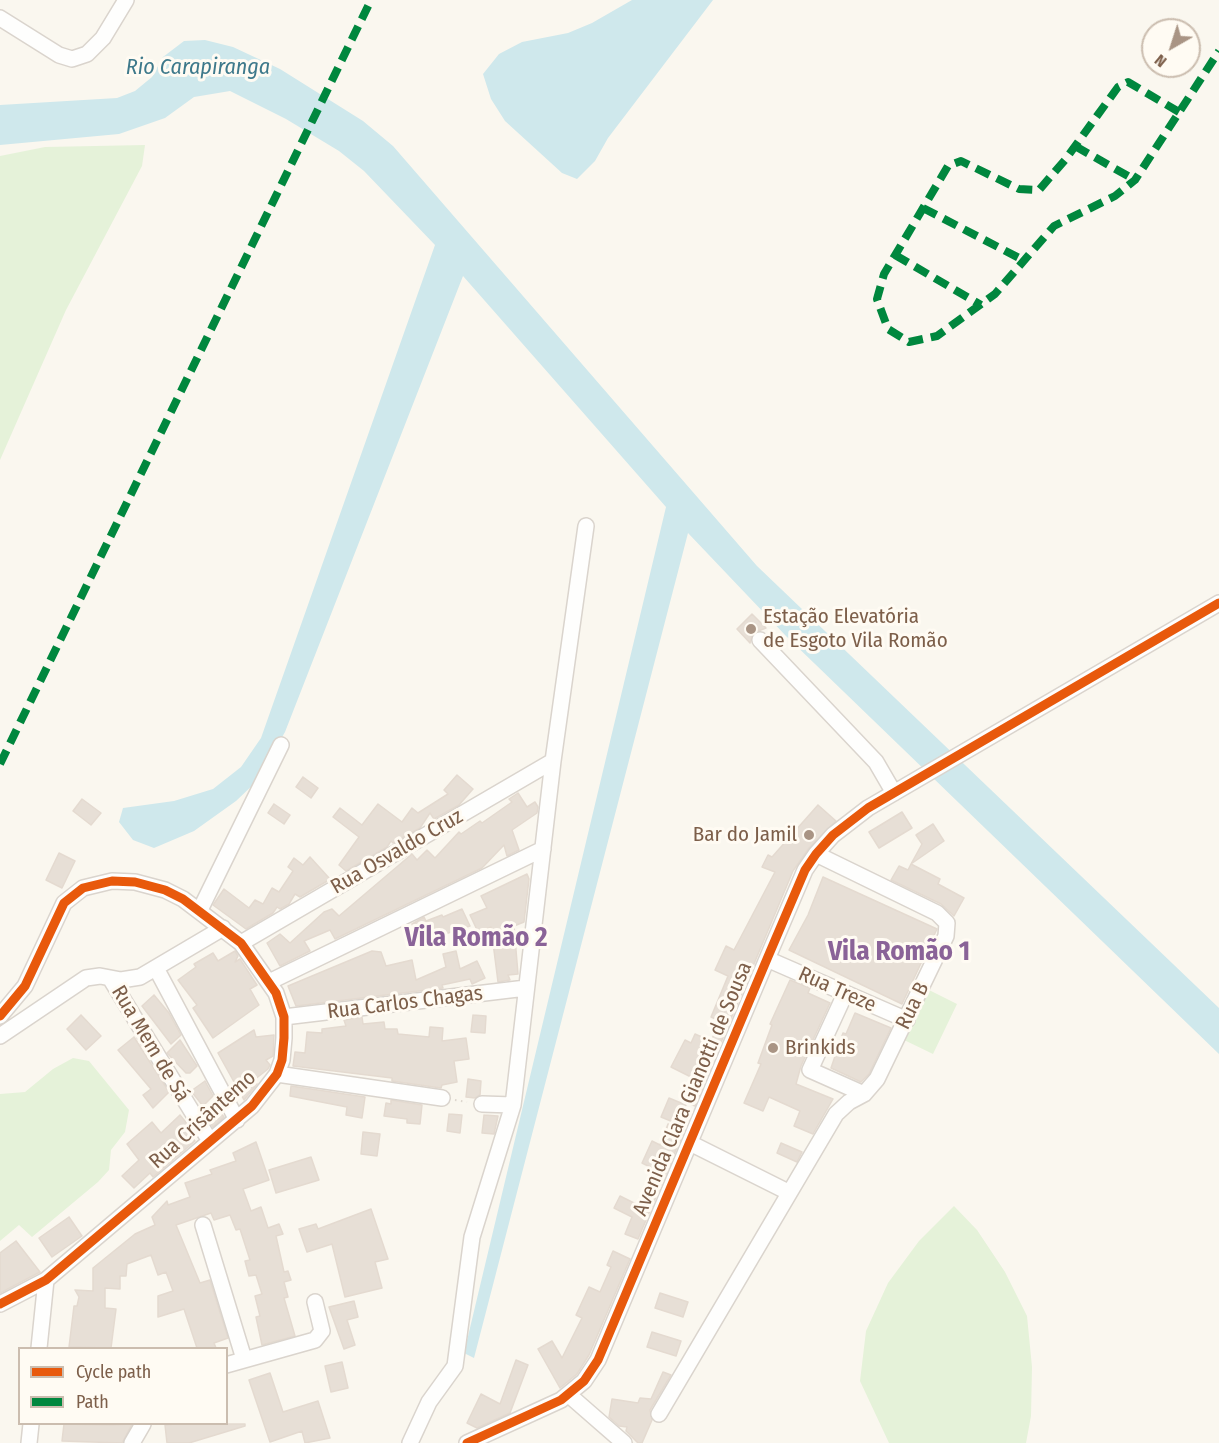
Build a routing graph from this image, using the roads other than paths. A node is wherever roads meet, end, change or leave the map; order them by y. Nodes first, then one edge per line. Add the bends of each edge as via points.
1 (126, 0) edge
2 (0, 18) edge
3 (586, 526) dead end
4 (1219, 603) edge
5 (760, 640) dead end
6 (281, 745) dead end
7 (553, 760) junction
8 (894, 793) junction
9 (543, 849) junction
10 (816, 854) junction
11 (200, 910) junction
12 (223, 928) junction
13 (241, 943) junction
14 (767, 959) junction
15 (156, 968) junction
16 (110, 978) junction
17 (269, 982) junction
18 (526, 988) junction
19 (845, 993) junction
20 (0, 1016) edge
21 (284, 1017) junction
22 (907, 1020) junction
23 (0, 1036) edge
24 (277, 1074) junction
25 (868, 1090) junction
26 (442, 1098) road end
27 (482, 1104) road end
28 (513, 1105) junction
29 (237, 1120) junction
30 (210, 1141) junction
31 (690, 1143) junction
32 (788, 1192) junction
33 (203, 1225) dead end
34 (46, 1280) junction
35 (315, 1302) dead end
36 (0, 1304) edge
37 (39, 1347) edge
38 (244, 1359) junction
39 (228, 1364) edge
40 (569, 1395) junction
41 (659, 1414) dead end
42 (31, 1425) edge
43 (142, 1425) edge
44 (29, 1443) edge
45 (132, 1443) edge
46 (410, 1443) edge
47 (467, 1443) edge
48 (624, 1443) edge

1 - 2 street via 103,38 87,54 72,59 59,56
3 - 7 street
4 - 8 street, Avenida Clara Gianotti de Sousa
5 - 8 street via 876,762
6 - 11 street
7 - 9 street
7 - 13 street, Rua Osvaldo Cruz
8 - 10 street, Avenida Clara Gianotti de Sousa via 853,818
9 - 17 street
9 - 18 street
10 - 14 street, Avenida Clara Gianotti de Sousa via 805,870
10 - 22 street, Rua B via 937,913 947,923 944,943
11 - 12 street, Rua Crisântemo
11 - 20 street, Rua Crisântemo via 165,890 135,882 112,880 83,888 58,911 25,986
12 - 13 street, Rua Crisântemo
12 - 15 street
13 - 17 street, Rua Crisântemo
14 - 19 street, Rua Treze
14 - 31 street, Avenida Clara Gianotti de Sousa
15 - 16 street via 130,980
15 - 29 street
16 - 23 street via 92,976 79,981
16 - 30 street, Rua Mem de Sá
17 - 21 street, Rua Crisântemo
18 - 21 street, Rua Carlos Chagas
18 - 28 street
19 - 22 street, Rua Treze
19 - 25 street via 810,1070
21 - 24 street, Rua Crisântemo via 282,1060
22 - 25 street, Rua B
24 - 26 street
24 - 29 street, Rua Crisântemo
25 - 32 street via 836,1114
27 - 28 street
28 - 46 street via 472,1237 455,1366 429,1402
29 - 30 street, Rua Crisântemo
30 - 34 street, Rua Crisântemo
31 - 32 street
31 - 40 street, Avenida Clara Gianotti de Sousa via 604,1350 584,1381
32 - 41 street
33 - 38 street
34 - 36 street, Rua Crisântemo
34 - 37 street
35 - 38 street via 322,1331 315,1341
38 - 39 street
40 - 47 street, Avenida Clara Gianotti de Sousa
40 - 48 street
42 - 44 street
43 - 45 street

